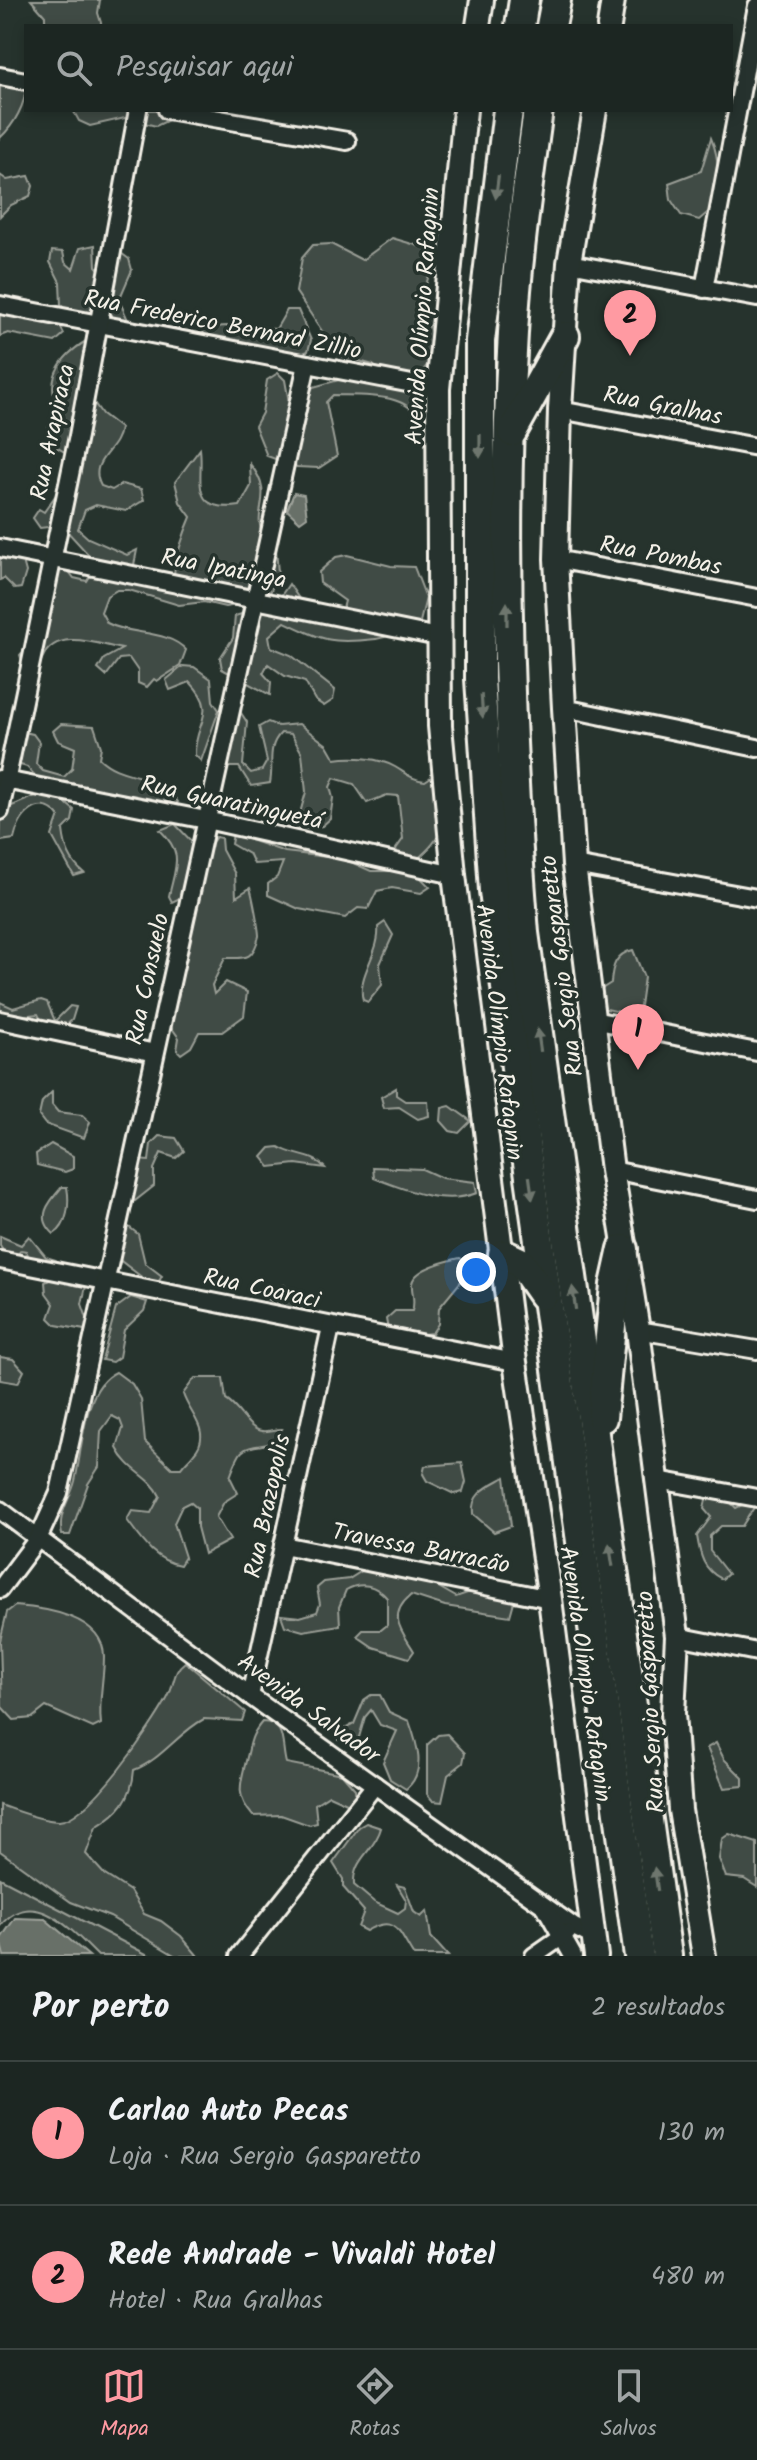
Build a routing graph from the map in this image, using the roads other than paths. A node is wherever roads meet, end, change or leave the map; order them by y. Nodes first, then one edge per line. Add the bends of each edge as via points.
1 (482, 0) edge
2 (524, 0) edge
3 (556, 0) edge
4 (613, 0) edge
5 (757, 6) edge
6 (478, 24) edge
7 (520, 24) edge
8 (551, 24) edge
9 (609, 24) edge
10 (0, 76) edge
11 (24, 81) edge
12 (138, 112) edge
13 (179, 112) edge
14 (465, 112) edge
15 (508, 112) edge
16 (538, 112) edge
17 (595, 112) edge
18 (347, 141) dead end
19 (569, 263) junction
20 (704, 289) junction
21 (757, 298) edge
22 (0, 305) edge
23 (98, 324) junction
24 (565, 336) junction
25 (307, 364) junction
26 (438, 389) junction
27 (560, 410) junction
28 (508, 440) junction
29 (757, 447) edge
30 (0, 548) edge
31 (50, 558) junction
32 (556, 559) junction
33 (757, 598) edge
34 (258, 599) junction
35 (438, 637) junction
36 (564, 708) junction
37 (757, 748) edge
38 (3, 780) edge
39 (0, 811) edge
40 (206, 820) junction
41 (574, 865) junction
42 (454, 875) junction
43 (757, 898) edge
44 (0, 1020) edge
45 (593, 1020) junction
46 (757, 1052) edge
47 (155, 1053) junction
48 (612, 1170) junction
49 (757, 1199) edge
50 (623, 1249) junction
51 (503, 1254) junction
52 (0, 1260) edge
53 (107, 1280) junction
54 (548, 1304) junction
55 (331, 1327) junction
56 (638, 1330) junction
57 (757, 1350) edge
58 (515, 1362) junction
59 (598, 1470) junction
60 (658, 1480) junction
61 (757, 1498) edge
62 (0, 1510) edge
63 (39, 1537) junction
64 (283, 1545) junction
65 (0, 1589) edge
66 (550, 1599) junction
67 (677, 1636) junction
68 (757, 1652) edge
69 (250, 1696) junction
70 (375, 1785) junction
71 (545, 1905) junction
72 (574, 1927) junction
73 (560, 1938) junction
74 (596, 1947) edge
75 (572, 1955) edge
76 (239, 1956) edge
77 (534, 1956) edge
78 (545, 1956) edge
79 (639, 1956) edge
80 (667, 1956) edge
81 (704, 1956) edge

1 - 6 street
2 - 7 highway
3 - 8 highway
4 - 9 street
5 - 20 street
10 - 11 street
12 - 23 street, Rua Arapiraca
13 - 18 street
14 - 26 street, Avenida Olímpio Rafagnin
15 -> 54 highway via 480,341 480,679 497,920
16 - 28 highway via 520,252
17 - 19 street, Rua Sergio Gasparetto
19 - 20 street
19 - 24 street, Rua Sergio Gasparetto
20 - 21 street
22 - 23 street, Rua Frederico Bernard Zillio
23 - 25 street, Rua Frederico Bernard Zillio
23 - 31 street, Rua Arapiraca
24 - 27 street, Rua Sergio Gasparetto
24 - 28 highway
25 - 26 street, Rua Frederico Bernard Zillio
25 - 34 street, Rua Consuelo
26 - 35 street, Avenida Olímpio Rafagnin
27 - 29 street, Rua Gralhas
27 - 32 street, Rua Sergio Gasparetto
59 -> 28 highway via 524,933 507,624
30 - 31 street, Rua Ipatinga
31 - 34 street, Rua Ipatinga
31 - 38 street, Rua Arapiraca
32 - 33 street, Rua Pombas
32 - 36 street, Rua Sergio Gasparetto
34 - 35 street, Rua Ipatinga
34 - 40 street, Rua Consuelo
35 - 42 street, Avenida Olímpio Rafagnin
36 - 37 street
36 - 41 street, Rua Sergio Gasparetto
38 - 39 street, Rua Arapiraca
38 - 40 street, Rua Guaratinguetá
40 - 42 street, Rua Guaratinguetá
40 - 47 street, Rua Consuelo
41 - 43 street
41 - 45 street, Rua Sergio Gasparetto
42 - 51 street, Avenida Olímpio Rafagnin
44 - 47 street
45 - 46 street
45 - 48 street, Rua Sergio Gasparetto
47 - 53 street, Rua Consuelo
48 - 49 street
48 - 50 street, Rua Sergio Gasparetto
50 - 56 street, Rua Sergio Gasparetto
50 - 59 highway
51 - 54 highway via 520,1262
51 - 58 street, Avenida Olímpio Rafagnin
52 - 53 street, Rua Coaraci
53 - 55 street, Rua Coaraci
53 - 63 street, Rua Consuelo via 59,1493
54 - 79 highway
55 - 58 street, Rua Coaraci
55 - 64 street, Rua Brazopolis
56 - 57 street
56 - 60 street, Rua Sergio Gasparetto
58 - 66 street, Avenida Olímpio Rafagnin
80 -> 59 highway
60 - 61 street
60 - 67 street, Rua Sergio Gasparetto
62 - 63 street, Avenida Salvador
63 - 65 street, Rua Consuelo
63 - 69 street, Avenida Salvador
64 - 66 street, Travessa Barracão
64 - 69 street, Rua Brazopolis
66 - 74 street, Avenida Olímpio Rafagnin
67 - 68 street
67 - 81 street, Rua Sergio Gasparetto via 673,1713 679,1796
69 - 70 street, Avenida Salvador
70 - 71 street, Avenida Salvador
70 - 76 street
71 - 72 street, Avenida Salvador
71 - 73 street
72 - 73 street
72 - 74 street, Avenida Salvador
73 - 75 street
73 - 77 street
75 - 78 street

